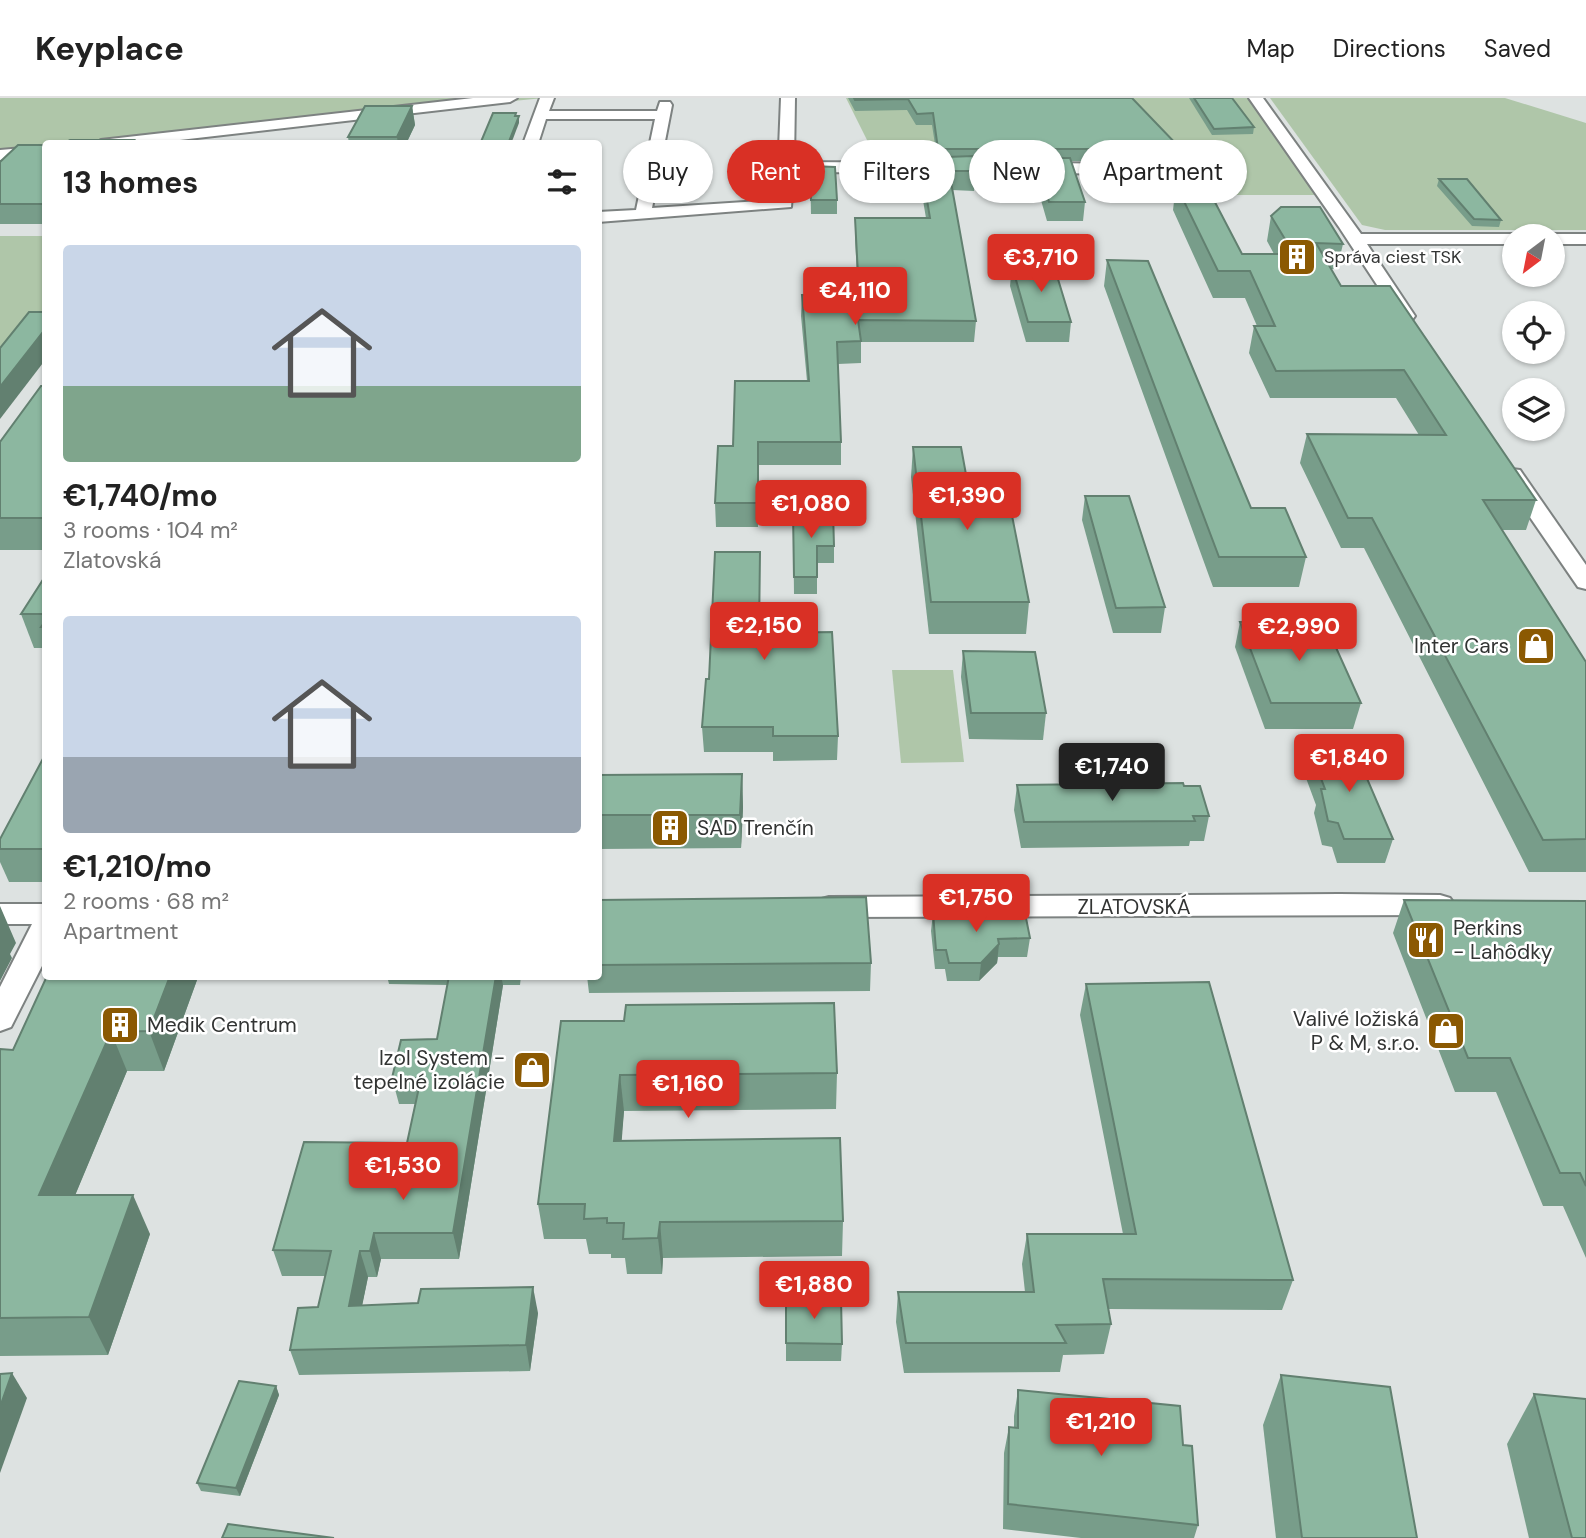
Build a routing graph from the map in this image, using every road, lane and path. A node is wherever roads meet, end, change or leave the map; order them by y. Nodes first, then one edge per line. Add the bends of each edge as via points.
1 (510, 98) edge
2 (547, 98) edge
3 (788, 98) edge
4 (1256, 98) edge
5 (541, 115) junction
6 (136, 140) edge
7 (532, 140) edge
8 (787, 140) edge
9 (42, 150) edge
10 (0, 155) edge
11 (825, 167) edge
12 (1079, 168) edge
13 (785, 203) edge
14 (643, 214) junction
15 (602, 217) edge
16 (1355, 239) junction
17 (1502, 239) edge
18 (1565, 239) edge
19 (1586, 239) edge
20 (1420, 338) edge
21 (1503, 461) edge
22 (1586, 582) edge
23 (1462, 906) edge
24 (805, 907) edge
25 (0, 914) edge
26 (42, 914) edge
27 (42, 934) edge
28 (0, 1018) edge

1 - 6 street
2 - 5 street
3 - 8 street
4 - 16 street
5 - 7 street
5 - 14 street via 664,110
9 - 10 street
11 - 12 street
13 - 14 street
14 - 15 street
16 - 17 street
16 - 20 street
18 - 19 street
21 - 22 street
23 - 24 street, ZLATOVSKÁ
25 - 26 street
27 - 28 street

